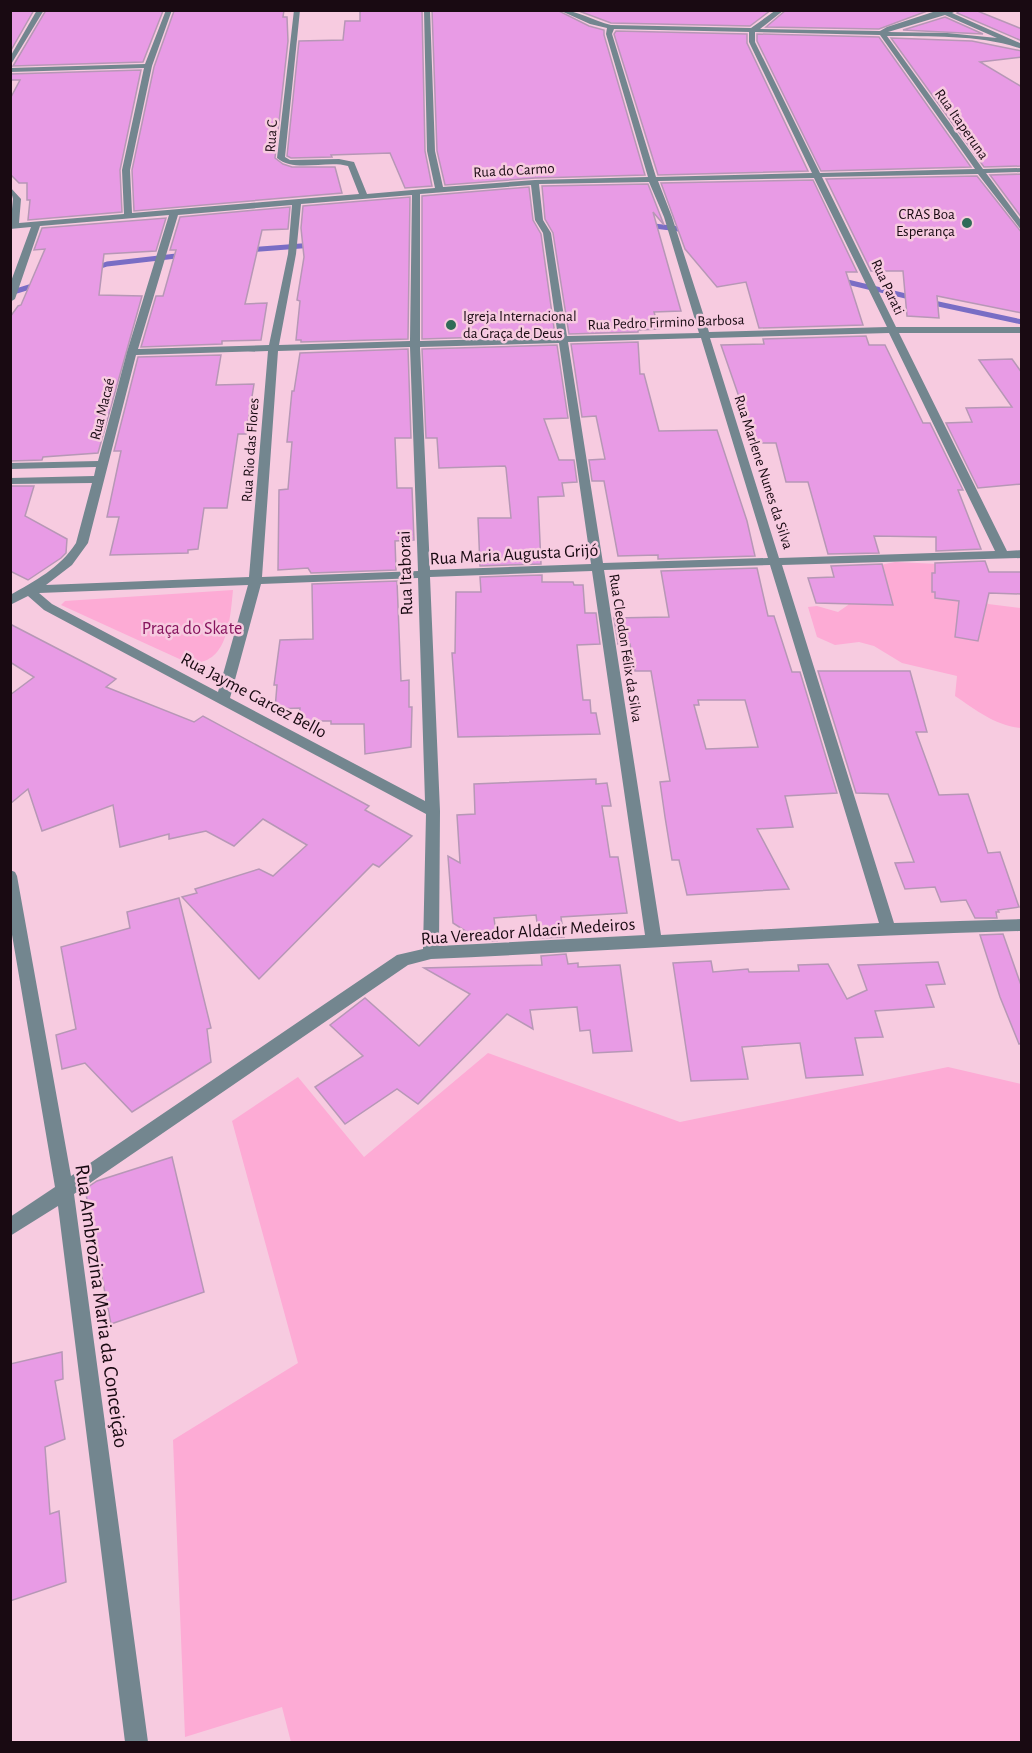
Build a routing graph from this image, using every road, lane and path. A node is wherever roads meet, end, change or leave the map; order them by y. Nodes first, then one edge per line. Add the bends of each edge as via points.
1 (41, 10) edge
2 (169, 10) edge
3 (297, 10) edge
4 (427, 10) edge
5 (562, 10) edge
6 (781, 10) edge
7 (955, 10) edge
8 (943, 12) edge
9 (610, 27) junction
10 (752, 31) junction
11 (882, 33) junction
12 (1012, 42) junction
13 (1022, 47) edge
14 (10, 64) edge
15 (148, 66) junction
16 (10, 70) edge
17 (1022, 170) edge
18 (979, 172) junction
19 (818, 175) junction
20 (651, 178) junction
21 (535, 182) junction
22 (439, 188) junction
23 (10, 189) edge
24 (416, 191) junction
25 (364, 196) junction
26 (297, 202) junction
27 (174, 212) junction
28 (128, 215) junction
29 (36, 224) junction
30 (12, 225) edge
31 (1022, 229) edge
32 (10, 299) edge
33 (891, 330) junction
34 (1022, 330) edge
35 (704, 336) junction
36 (564, 341) junction
37 (415, 345) junction
38 (273, 348) junction
39 (132, 352) junction
40 (104, 464) junction
41 (10, 466) edge
42 (100, 479) junction
43 (10, 481) edge
44 (1022, 554) edge
45 (1003, 555) junction
46 (776, 562) junction
47 (597, 567) junction
48 (423, 576) junction
49 (255, 583) junction
50 (28, 590) junction
51 (10, 601) edge
52 (223, 698) junction
53 (433, 811) junction
54 (10, 876) edge
55 (1022, 925) edge
56 (888, 928) junction
57 (654, 943) junction
58 (431, 953) junction
59 (65, 1193) junction
60 (10, 1228) edge
61 (136, 1743) edge

1 - 14 street
2 - 15 street
3 - 25 street, Rua C via 281,158 288,162 351,164
4 - 22 street via 431,151
5 - 9 street via 592,24
6 - 10 street
7 - 8 street
8 - 11 street
8 - 12 street
9 - 10 street
9 - 20 street, Rua Marlene Nunes da Silva
10 - 11 street
10 - 19 street, Rua Parati via 752,42
11 - 12 street
11 - 18 street, Rua Itaperuna
12 - 13 street
15 - 16 street
15 - 28 street via 126,170
17 - 18 street, Rua do Carmo
18 - 19 street, Rua do Carmo
18 - 31 street, Rua Itaperuna
19 - 20 street, Rua do Carmo
19 - 33 street, Rua Parati
20 - 21 street, Rua do Carmo
20 - 35 street, Rua Marlene Nunes da Silva via 668,217
21 - 22 street, Rua do Carmo
21 - 36 street, Rua Cleodon Félix da Silva
22 - 24 street, Rua do Carmo
23 - 30 street via 17,199
24 - 25 street, Rua do Carmo
24 - 37 street, Rua Itaborai
25 - 26 street, Rua do Carmo
26 - 27 street, Rua do Carmo
26 - 38 street, Rua Rio das Flores via 292,254
27 - 28 street, Rua do Carmo
27 - 39 street, Rua Macaé
28 - 29 street, Rua do Carmo
29 - 30 street, Rua do Carmo
29 - 32 street
33 - 34 street, Rua Pedro Firmino Barbosa
33 - 35 street, Rua Pedro Firmino Barbosa
33 - 45 street, Rua Parati
35 - 36 street, Rua Pedro Firmino Barbosa
35 - 46 street, Rua Marlene Nunes da Silva
36 - 37 street, Rua Pedro Firmino Barbosa
36 - 47 street, Rua Cleodon Félix da Silva
37 - 38 street, Rua Pedro Firmino Barbosa
37 - 48 street, Rua Itaborai
38 - 39 street, Rua Pedro Firmino Barbosa
38 - 49 street, Rua Rio das Flores
39 - 40 street, Rua Macaé
40 - 41 street
40 - 42 street, Rua Macaé
42 - 43 street
42 - 50 street, Rua Macaé via 74,558
44 - 45 street, Rua Maria Augusta Grijó
45 - 46 street, Rua Maria Augusta Grijó
46 - 47 street, Rua Maria Augusta Grijó
46 - 56 street, Rua Marlene Nunes da Silva
47 - 48 street, Rua Maria Augusta Grijó
47 - 57 street, Rua Cleodon Félix da Silva
48 - 49 street, Rua Maria Augusta Grijó
48 - 53 street, Rua Itaborai
49 - 50 street, Rua Maria Augusta Grijó
49 - 52 street, Rua Rio das Flores
50 - 51 street, Rua Maria Augusta Grijó
50 - 52 street, Rua Jayme Garcez Bello via 48,607
52 - 53 street, Rua Jayme Garcez Bello
53 - 58 street, Rua Itaborai
54 - 59 street, Rua Ambrozina Maria da Conceição
55 - 56 street, Rua Vereador Aldacir Medeiros
56 - 57 street, Rua Vereador Aldacir Medeiros
57 - 58 street, Rua Vereador Aldacir Medeiros
58 - 59 street, Rua Vereador Aldacir Medeiros via 404,960
59 - 60 street, Rua Vereador Aldacir Medeiros
59 - 61 street, Rua Ambrozina Maria da Conceição

